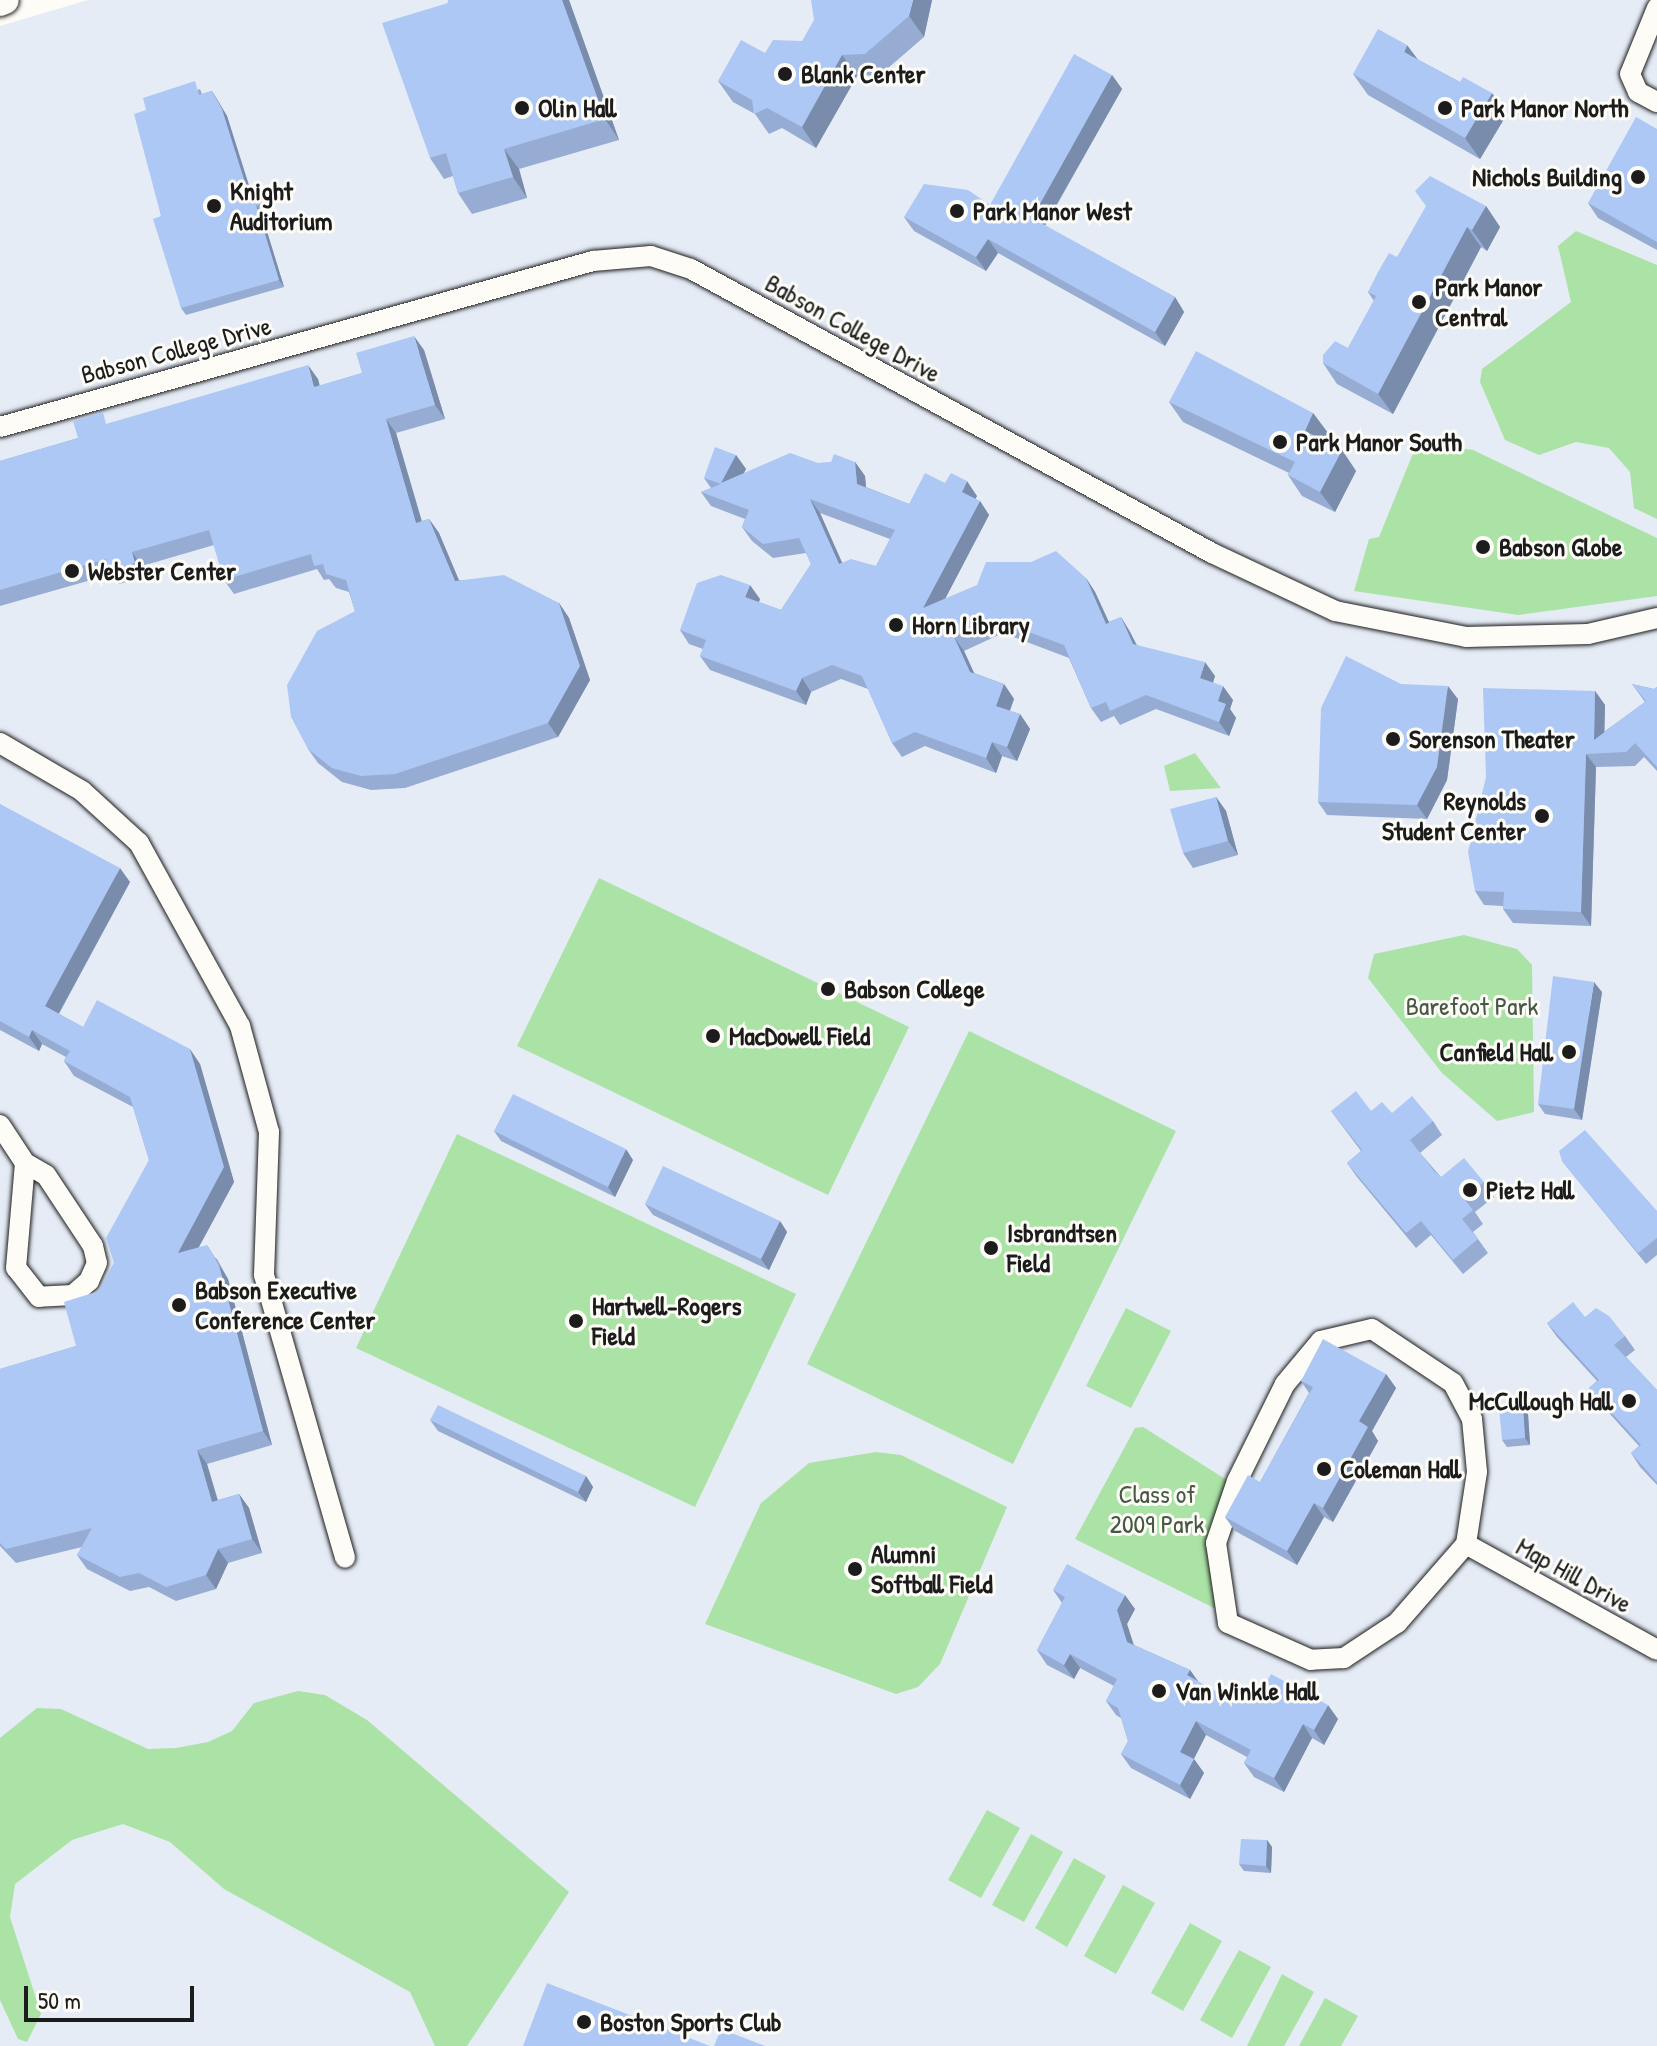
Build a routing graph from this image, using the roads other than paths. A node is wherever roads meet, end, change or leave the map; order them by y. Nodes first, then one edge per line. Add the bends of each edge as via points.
1 (1657, 8) edge
2 (1657, 102) edge
3 (0, 427) edge
4 (1657, 618) edge
5 (0, 743) edge
6 (0, 1125) edge
7 (25, 1163) junction
8 (1466, 1544) junction
9 (345, 1558) dead end
10 (1657, 1650) edge

1 - 2 street via 1631,85
3 - 4 street, Babson College Drive via 593,261 651,256 691,269 1212,553 1335,611 1466,637 1588,634
5 - 9 street via 82,791 139,843 240,1026 269,1132 264,1275
6 - 7 street
7 - 7 street via 16,1268 39,1297 73,1295 89,1281 93,1246 46,1175
8 - 8 street via 1478,1449 1453,1383 1372,1329 1342,1331 1321,1341 1285,1384 1237,1481 1216,1543 1228,1623 1311,1660 1344,1658 1410,1612
8 - 10 street, Map Hill Drive

